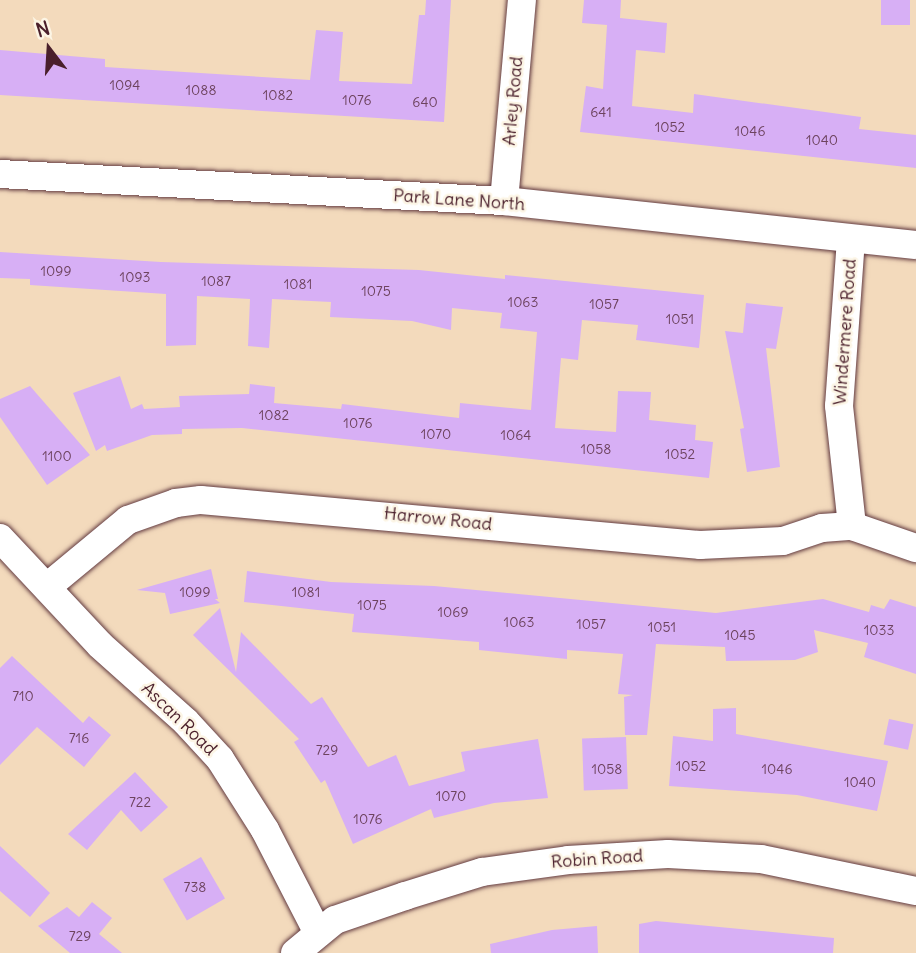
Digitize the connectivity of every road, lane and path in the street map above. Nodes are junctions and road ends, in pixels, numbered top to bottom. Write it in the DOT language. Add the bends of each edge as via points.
graph roads {
  1 [pos="522,0"];
  2 [pos="0,174"];
  3 [pos="504,201"];
  4 [pos="851,239"];
  5 [pos="916,245"];
  6 [pos="852,526"];
  7 [pos="0,538"];
  8 [pos="916,548"];
  9 [pos="47,587"];
  10 [pos="916,891"];
  11 [pos="317,931"];
  12 [pos="295,953"];
  1 -- 3 [label="street, Arley Road"];
  2 -- 3 [label="street, Park Lane North"];
  3 -- 4 [label="street, Park Lane North"];
  4 -- 5 [label="street, Park Lane North"];
  4 -- 6 [label="street, Windermere Road" via="839,406"];
  6 -- 8 [label="street"];
  6 -- 9 [label="street, Harrow Road" via="821,528 783,541 700,545 201,500 128,520"];
  7 -- 9 [label="street, Ascan Road"];
  9 -- 11 [label="street, Ascan Road" via="100,645 220,759 265,830"];
  10 -- 11 [label="street, Robin Road" via="761,859 668,854 568,860 482,872 335,920"];
  11 -- 12 [label="street, Robin Road"];
}
